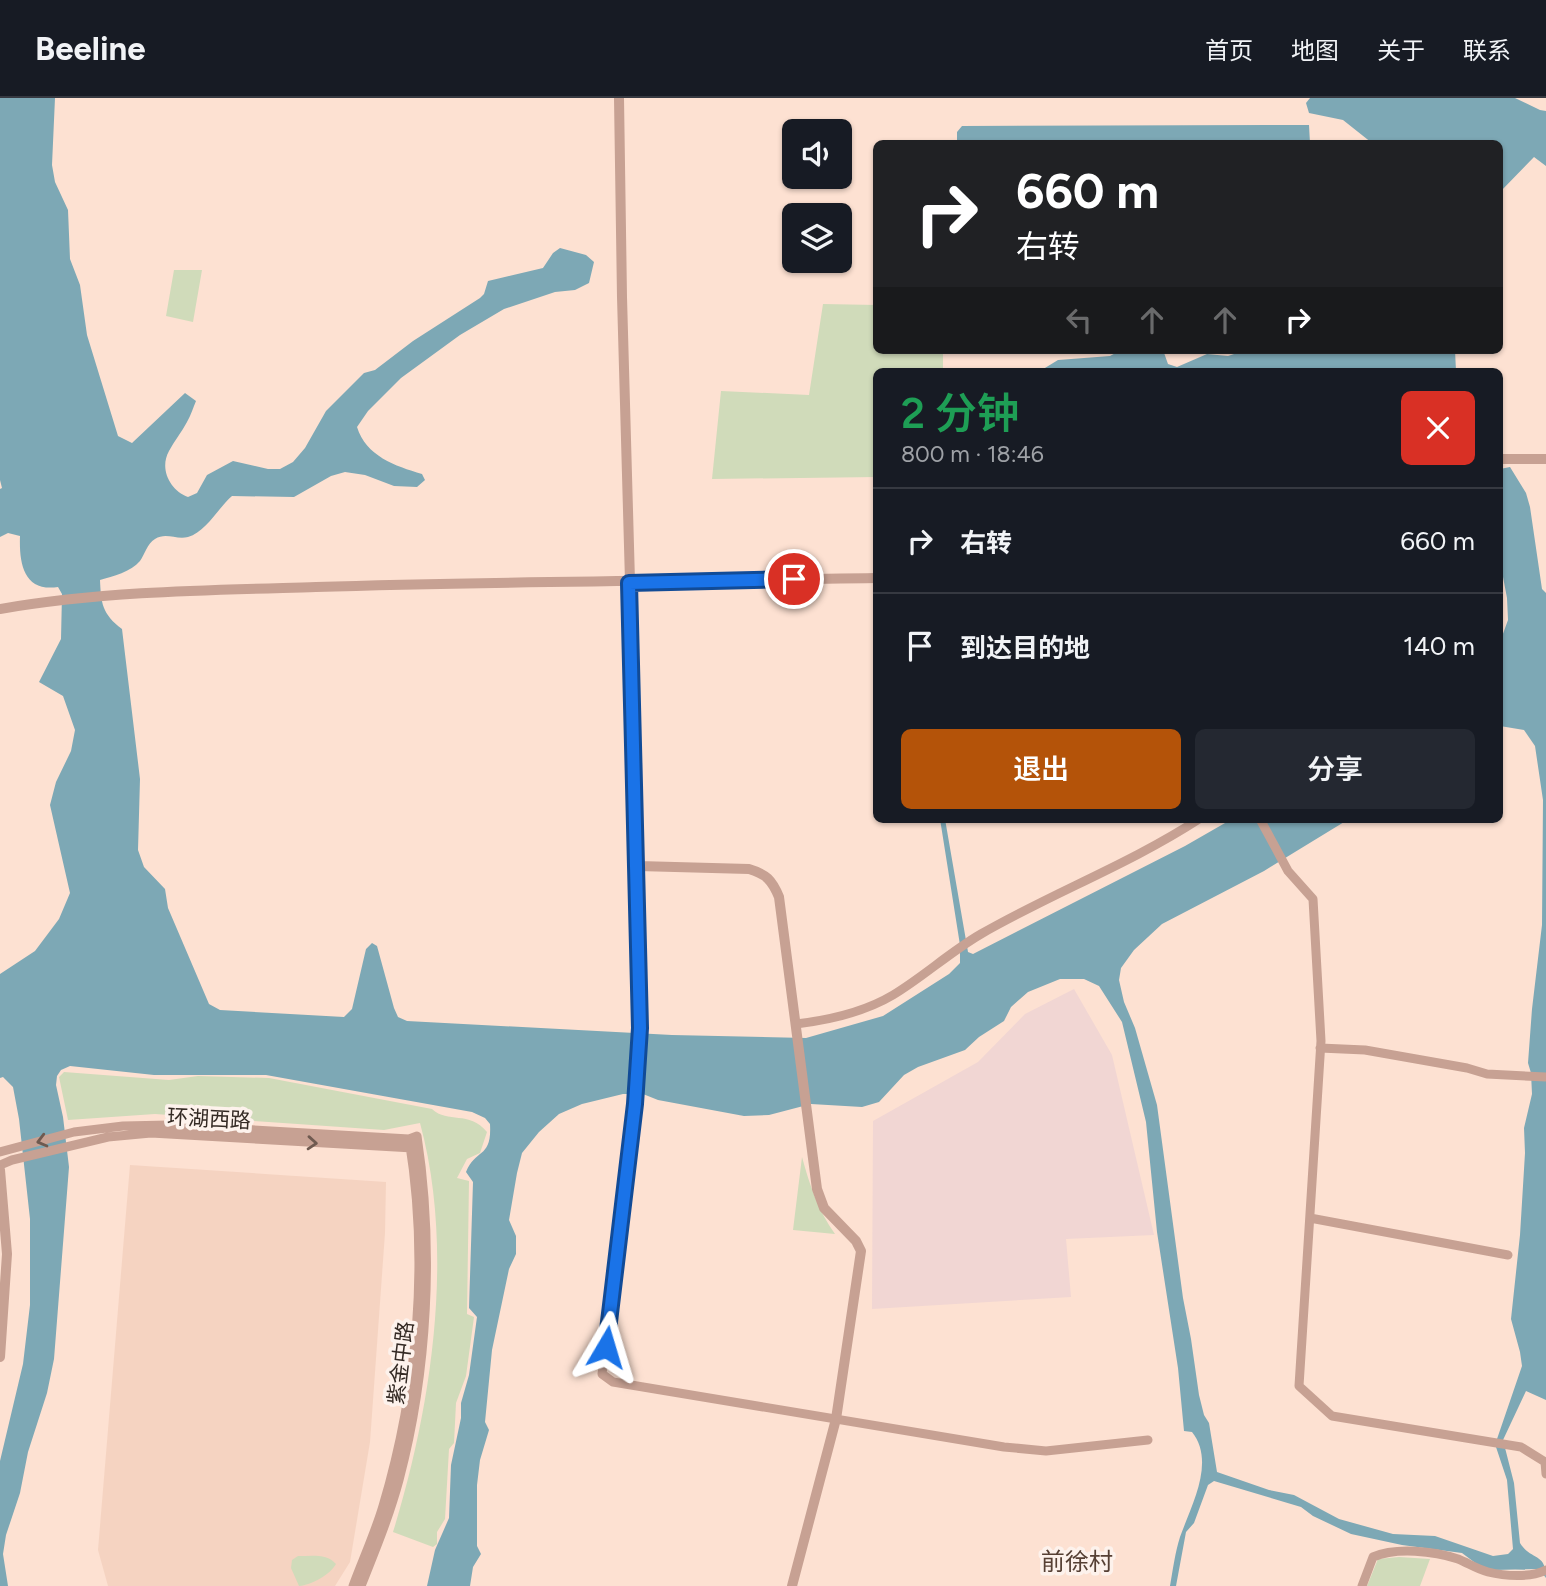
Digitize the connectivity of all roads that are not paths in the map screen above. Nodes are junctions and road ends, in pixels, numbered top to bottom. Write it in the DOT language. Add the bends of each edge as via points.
graph roads {
  1 [pos="619,98"];
  2 [pos="1503,459"];
  3 [pos="1546,459"];
  4 [pos="873,578"];
  5 [pos="629,583"];
  6 [pos="0,609"];
  7 [pos="1192,823"];
  8 [pos="1262,823"];
  9 [pos="638,866"];
  10 [pos="796,1026"];
  11 [pos="1320,1048"];
  12 [pos="1546,1077"];
  13 [pos="414,1143"];
  14 [pos="5,1151"];
  15 [pos="0,1168"];
  16 [pos="1310,1218"];
  17 [pos="1508,1255"];
  18 [pos="0,1357"];
  19 [pos="836,1419"];
  20 [pos="1147,1440"];
  21 [pos="1546,1474"];
  22 [pos="1546,1570"];
  23 [pos="353,1586"];
  24 [pos="361,1586"];
  25 [pos="792,1586"];
  26 [pos="1362,1586"];
  1 -- 5 [label="street"];
  2 -- 3 [label="street"];
  4 -- 5 [label="street"];
  5 -- 6 [label="street" via="420,583 108,594"];
  5 -- 9 [label="street"];
  7 -- 10 [label="street" via="980,934 892,996 867,1008"];
  8 -- 11 [label="street" via="1288,871 1313,899"];
  9 -- 10 [label="street" via="749,869 773,881"];
  9 -- 19 [label="street" via="640,1028 635,1104 602,1374 613,1382"];
  10 -- 19 [label="street" via="817,1189 824,1208 861,1251"];
  11 -- 12 [label="street" via="1365,1050 1487,1074"];
  11 -- 16 [label="street"];
  13 -- 14 [label="street, 环湖西路, one-way" via="169,1125 74,1132"];
  15 -- 13 [label="street, 环湖西路, one-way" via="12,1160 108,1137 151,1133"];
  13 -- 23 [label="street, 紫金中路" via="418,1300 406,1414 382,1508"];
  13 -- 24 [label="street, 紫金中路" via="425,1198 425,1304 418,1373 399,1480"];
  15 -- 18 [label="street" via="7,1254"];
  16 -- 17 [label="street"];
  16 -- 21 [label="street" via="1299,1386 1332,1416 1521,1447 1545,1462"];
  19 -- 20 [label="street" via="1046,1451"];
  19 -- 25 [label="street"];
  22 -- 26 [label="street" via="1526,1575 1487,1572 1455,1558 1386,1552 1373,1557"];
}
